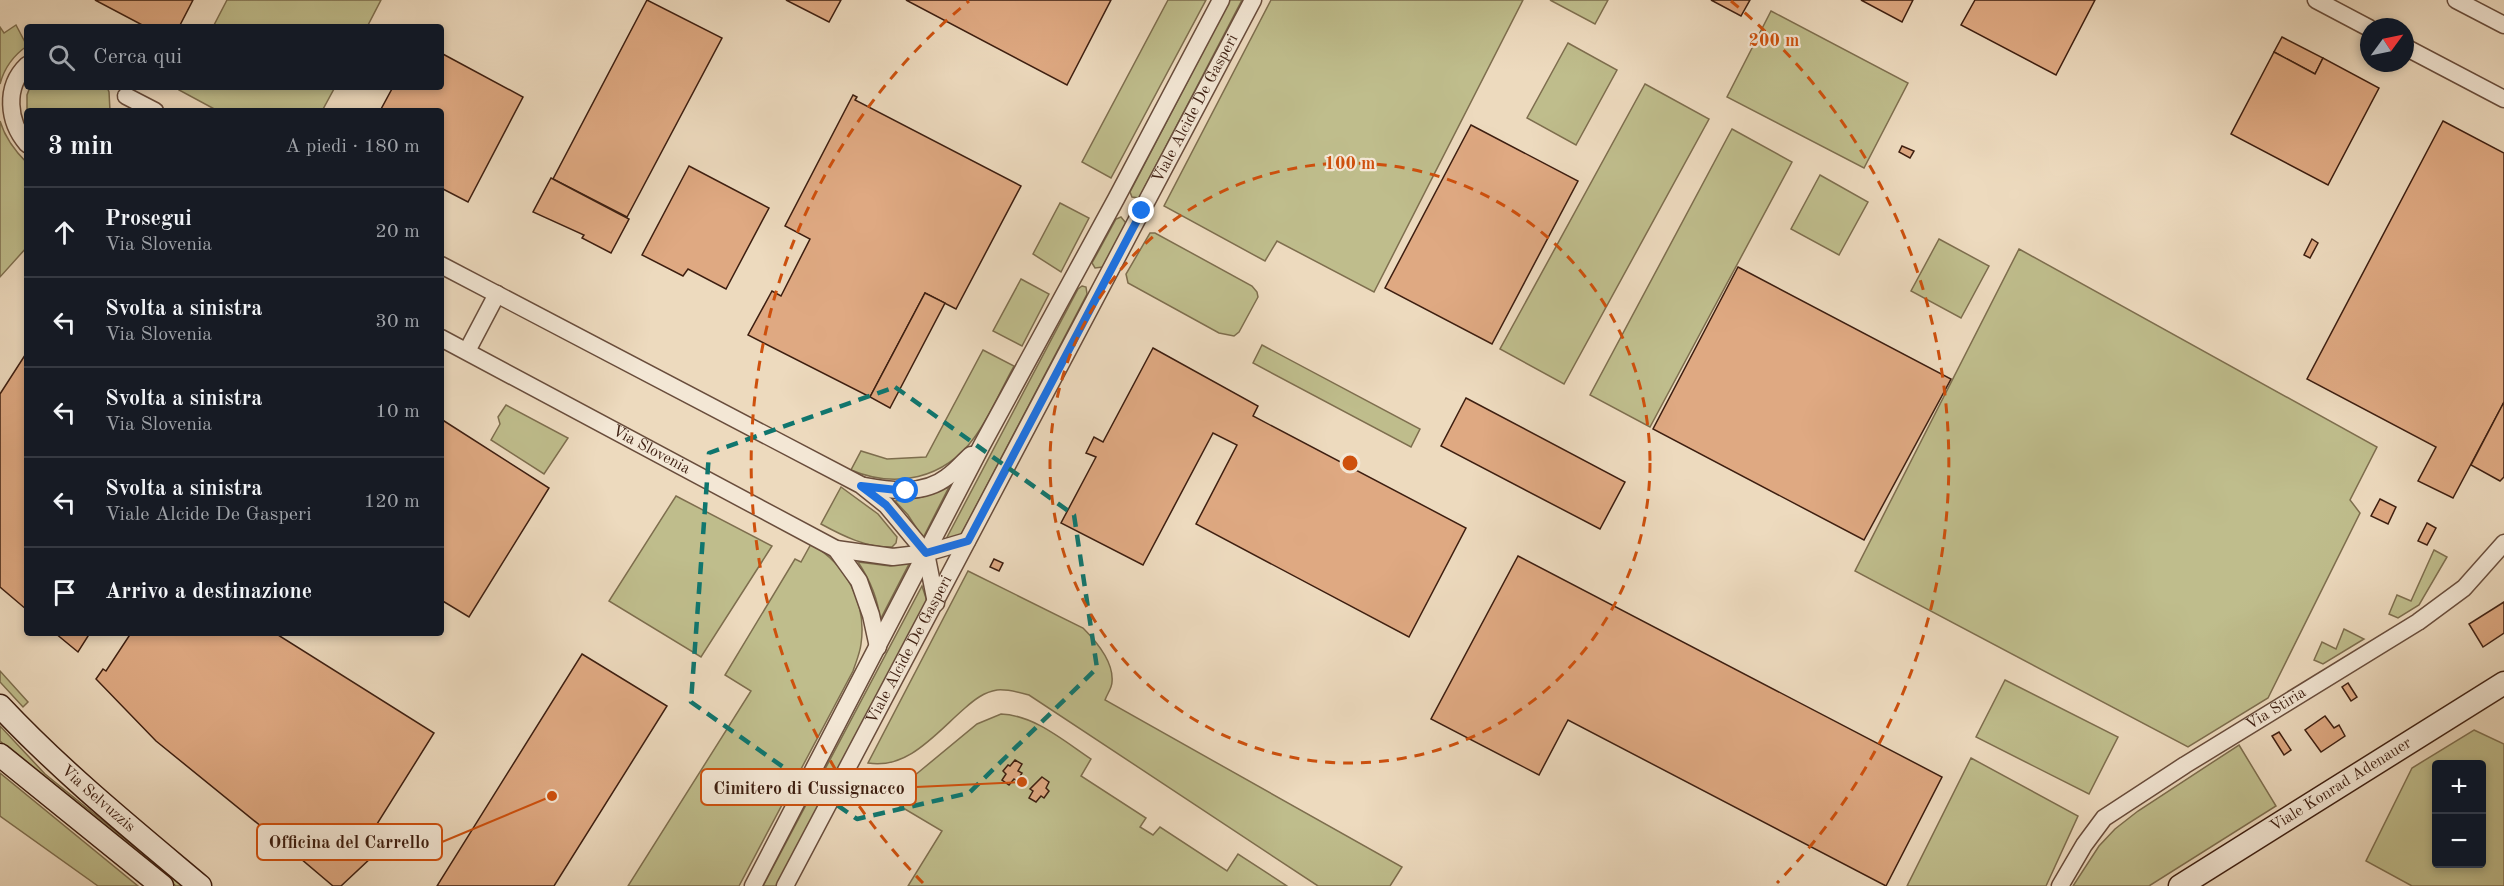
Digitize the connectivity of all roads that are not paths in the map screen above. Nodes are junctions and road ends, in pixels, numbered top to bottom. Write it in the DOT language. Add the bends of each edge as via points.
graph roads {
  1 [pos="1221,0"];
  2 [pos="1253,0"];
  3 [pos="2316,0"];
  4 [pos="2456,0"];
  5 [pos="2360,23"];
  6 [pos="2504,25"];
  7 [pos="2414,52"];
  8 [pos="24,68"];
  9 [pos="125,98"];
  10 [pos="2504,99"];
  11 [pos="148,108"];
  12 [pos="24,140"];
  13 [pos="444,267"];
  14 [pos="496,294"];
  15 [pos="444,340"];
  16 [pos="466,351"];
  17 [pos="982,445"];
  18 [pos="861,486"];
  19 [pos="968,541"];
  20 [pos="2504,543"];
  21 [pos="836,549"];
  22 [pos="926,553"];
  23 [pos="936,603"];
  24 [pos="878,647"];
  25 [pos="2504,683"];
  26 [pos="0,706"];
  27 [pos="0,755"];
  28 [pos="162,886"];
  29 [pos="200,886"];
  30 [pos="753,886"];
  31 [pos="785,886"];
  32 [pos="2060,886"];
  33 [pos="2180,886"];
  1 -- 17 [label="street, Viale Alcide De Gasperi"];
  2 -- 19 [label="street, Viale Alcide De Gasperi"];
  3 -- 5 [label="street"];
  4 -- 6 [label="street"];
  7 -- 10 [label="street"];
  8 -- 12 [label="street" via="13,88 11,107 15,126"];
  9 -- 11 [label="street"];
  13 -- 14 [label="street"];
  14 -- 16 [label="street"];
  14 -- 18 [label="street"];
  15 -- 16 [label="street, Via Slovenia"];
  16 -- 21 [label="street, Via Slovenia"];
  17 -- 18 [label="street" via="946,479 927,487 906,491"];
  17 -- 22 [label="street, Viale Alcide De Gasperi"];
  18 -- 22 [label="street" via="886,505"];
  19 -- 22 [label="street, Via Slovenia"];
  19 -- 23 [label="street, Viale Alcide De Gasperi"];
  20 -- 32 [label="street, Via Stiria" via="2464,588 2418,622 2104,818"];
  21 -- 22 [label="street, Via Slovenia" via="892,557"];
  21 -- 24 [label="street, Via Slovenia" via="859,581"];
  22 -- 23 [label="street"];
  22 -- 24 [label="street, Viale Alcide De Gasperi"];
  23 -- 31 [label="street, Viale Alcide De Gasperi"];
  24 -- 30 [label="street, Viale Alcide De Gasperi"];
  25 -- 33 [label="main road, Viale Konrad Adenauer"];
  26 -- 29 [label="main road, Via Selvuzzis" via="95,799"];
  27 -- 28 [label="main road, Via Selvuzzis"];
}
